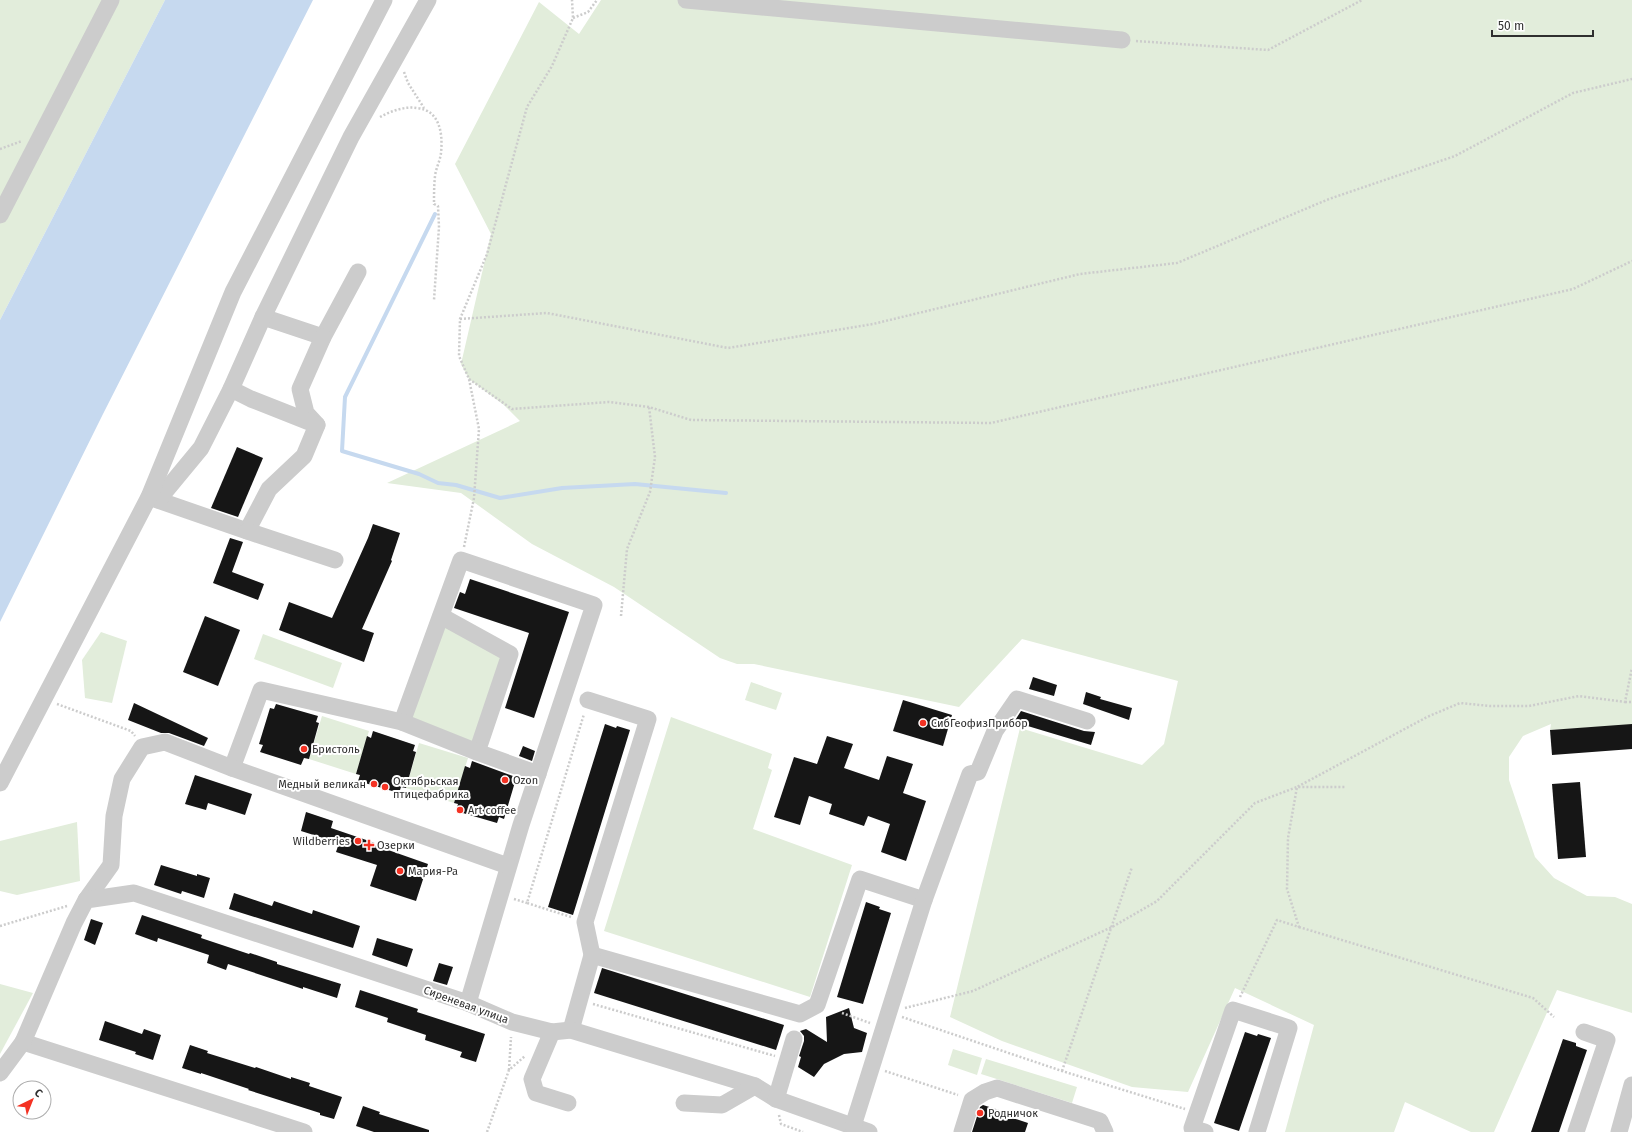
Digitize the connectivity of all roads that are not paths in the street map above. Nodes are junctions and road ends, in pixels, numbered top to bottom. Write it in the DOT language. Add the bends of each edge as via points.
graph roads {
  1 [pos="112,0"];
  2 [pos="384,0"];
  3 [pos="428,0"];
  4 [pos="686,0"];
  5 [pos="1122,40"];
  6 [pos="0,215"];
  7 [pos="358,272"];
  8 [pos="263,317"];
  9 [pos="323,337"];
  10 [pos="231,389"];
  11 [pos="317,425"];
  12 [pos="153,499"];
  13 [pos="246,531"];
  14 [pos="335,560"];
  15 [pos="441,616"];
  16 [pos="588,700"];
  17 [pos="1086,721"];
  18 [pos="402,722"];
  19 [pos="477,752"];
  20 [pos="232,768"];
  21 [pos="538,774"];
  22 [pos="0,783"];
  23 [pos="508,866"];
  24 [pos="86,900"];
  25 [pos="924,900"];
  26 [pos="592,955"];
  27 [pos="468,1003"];
  28 [pos="800,1014"];
  29 [pos="571,1030"];
  30 [pos="552,1032"];
  31 [pos="1584,1032"];
  32 [pos="23,1042"];
  33 [pos="0,1073"];
  34 [pos="1632,1085"];
  35 [pos="755,1086"];
  36 [pos="776,1099"];
  37 [pos="568,1103"];
  38 [pos="684,1104"];
  39 [pos="852,1126"];
  40 [pos="304,1132"];
  41 [pos="869,1132"];
  42 [pos="962,1132"];
  43 [pos="1105,1132"];
  44 [pos="1205,1132"];
  45 [pos="1257,1132"];
  46 [pos="1576,1132"];
  47 [pos="1619,1132"];
  1 -- 6 [label="street"];
  2 -- 12 [label="street" via="234,292"];
  3 -- 8 [label="street" via="356,129"];
  4 -- 5 [label="street"];
  7 -- 9 [label="street"];
  8 -- 9 [label="street"];
  8 -- 10 [label="street"];
  9 -- 11 [label="street" via="300,389 306,413"];
  10 -- 11 [label="street"];
  10 -- 12 [label="street" via="201,448"];
  11 -- 13 [label="street" via="304,456 269,489"];
  12 -- 13 [label="street"];
  12 -- 22 [label="street"];
  13 -- 14 [label="street"];
  15 -- 18 [label="street"];
  15 -- 19 [label="street" via="510,654"];
  15 -- 21 [label="street" via="461,560 594,605"];
  16 -- 26 [label="street" via="648,719 585,922"];
  17 -- 25 [label="street" via="1017,699 995,731 978,772 970,774"];
  18 -- 19 [label="street"];
  18 -- 20 [label="street" via="261,690"];
  19 -- 21 [label="street"];
  20 -- 23 [label="street"];
  20 -- 24 [label="street" via="165,742 142,747 122,779 114,816 110,865"];
  21 -- 23 [label="street"];
  23 -- 27 [label="street"];
  24 -- 27 [label="street, Сиреневая улица" via="134,893"];
  24 -- 32 [label="street"];
  25 -- 28 [label="street" via="860,879 817,1005"];
  25 -- 39 [label="street"];
  26 -- 28 [label="street"];
  26 -- 29 [label="street"];
  27 -- 30 [label="street, Сиреневая улица" via="512,1022"];
  28 -- 36 [label="street"];
  29 -- 30 [label="street, Сиреневая улица"];
  29 -- 35 [label="street, Сиреневая улица"];
  30 -- 37 [label="street" via="532,1079 536,1092"];
  31 -- 46 [label="street" via="1607,1040"];
  32 -- 33 [label="street"];
  32 -- 40 [label="street"];
  34 -- 47 [label="street"];
  35 -- 36 [label="street, Сиреневая улица"];
  35 -- 38 [label="street" via="722,1105"];
  36 -- 39 [label="street, Сиреневая улица"];
  39 -- 41 [label="street, Сиреневая улица"];
  42 -- 43 [label="street" via="972,1100 998,1088 1100,1121"];
  44 -- 45 [label="street" via="1192,1128 1233,1010 1289,1028"];
}
